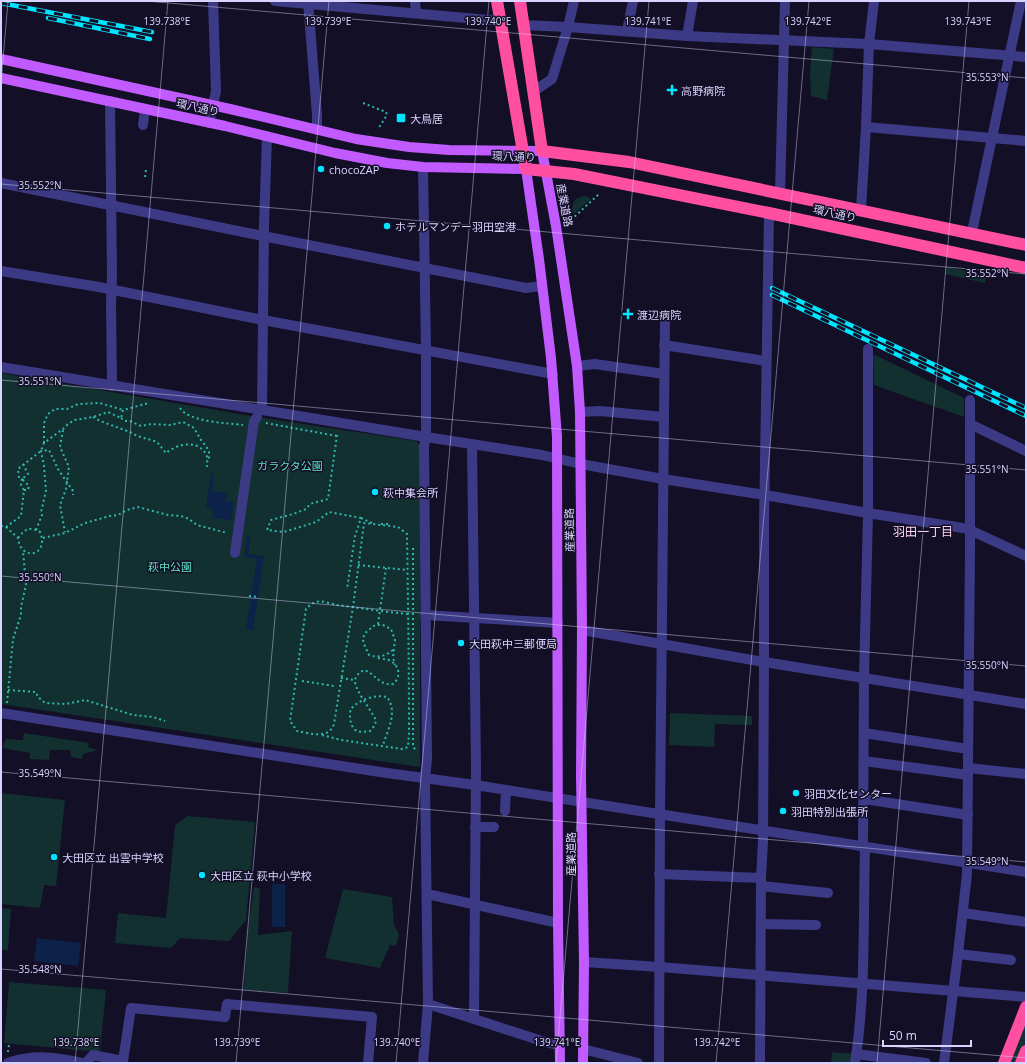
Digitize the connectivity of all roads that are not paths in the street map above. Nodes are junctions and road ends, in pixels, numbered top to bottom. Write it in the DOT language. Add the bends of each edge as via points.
graph roads {
  1 [pos="212,1"];
  2 [pos="275,1"];
  3 [pos="415,1"];
  4 [pos="497,1"];
  5 [pos="520,1"];
  6 [pos="574,1"];
  7 [pos="633,1"];
  8 [pos="693,1"];
  9 [pos="786,1"];
  10 [pos="874,1"];
  11 [pos="1021,1"];
  12 [pos="308,2"];
  13 [pos="416,13"];
  14 [pos="500,21"];
  15 [pos="523,25"];
  16 [pos="568,27"];
  17 [pos="627,31"];
  18 [pos="687,36"];
  19 [pos="784,39"];
  20 [pos="869,44"];
  21 [pos="1010,55"];
  22 [pos="1026,57"];
  23 [pos="1,59"];
  24 [pos="1,78"];
  25 [pos="534,91"];
  26 [pos="110,101"];
  27 [pos="213,105"];
  28 [pos="145,109"];
  29 [pos="209,123"];
  30 [pos="143,125"];
  31 [pos="866,127"];
  32 [pos="317,130"];
  33 [pos="267,136"];
  34 [pos="992,138"];
  35 [pos="1026,142"];
  36 [pos="522,151"];
  37 [pos="542,151"];
  38 [pos="423,167"];
  39 [pos="526,169"];
  40 [pos="546,170"];
  41 [pos="1,183"];
  42 [pos="780,192"];
  43 [pos="111,205"];
  44 [pos="861,209"];
  45 [pos="769,212"];
  46 [pos="972,232"];
  47 [pos="264,236"];
  48 [pos="1026,244"];
  49 [pos="425,268"];
  50 [pos="1026,268"];
  51 [pos="1,271"];
  52 [pos="542,286"];
  53 [pos="112,290"];
  54 [pos="665,318"];
  55 [pos="263,320"];
  56 [pos="664,345"];
  57 [pos="426,350"];
  58 [pos="868,350"];
  59 [pos="766,362"];
  60 [pos="577,366"];
  61 [pos="1,367"];
  62 [pos="553,374"];
  63 [pos="664,374"];
  64 [pos="112,386"];
  65 [pos="970,400"];
  66 [pos="580,412"];
  67 [pos="258,416"];
  68 [pos="664,417"];
  69 [pos="970,424"];
  70 [pos="426,437"];
  71 [pos="472,444"];
  72 [pos="1026,451"];
  73 [pos="556,458"];
  74 [pos="581,464"];
  75 [pos="663,479"];
  76 [pos="765,495"];
  77 [pos="868,514"];
  78 [pos="970,530"];
  79 [pos="235,553"];
  80 [pos="1026,556"];
  81 [pos="425,616"];
  82 [pos="474,618"];
  83 [pos="558,623"];
  84 [pos="582,630"];
  85 [pos="661,644"];
  86 [pos="764,662"];
  87 [pos="864,678"];
  88 [pos="969,695"];
  89 [pos="1026,704"];
  90 [pos="4,709"];
  91 [pos="864,733"];
  92 [pos="968,749"];
  93 [pos="864,761"];
  94 [pos="968,771"];
  95 [pos="1026,774"];
  96 [pos="425,779"];
  97 [pos="475,785"];
  98 [pos="506,790"];
  99 [pos="558,798"];
  100 [pos="864,799"];
  101 [pos="582,802"];
  102 [pos="505,811"];
  103 [pos="660,814"];
  104 [pos="968,815"];
  105 [pos="494,827"];
  106 [pos="475,828"];
  107 [pos="763,830"];
  108 [pos="864,847"];
  109 [pos="967,862"];
  110 [pos="1026,872"];
  111 [pos="660,874"];
  112 [pos="761,882"];
  113 [pos="828,893"];
  114 [pos="427,894"];
  115 [pos="475,904"];
  116 [pos="963,913"];
  117 [pos="1026,922"];
  118 [pos="558,923"];
  119 [pos="761,924"];
  120 [pos="816,925"];
  121 [pos="958,954"];
  122 [pos="1011,960"];
  123 [pos="584,962"];
  124 [pos="660,966"];
  125 [pos="761,976"];
  126 [pos="863,984"];
  127 [pos="954,991"];
  128 [pos="1026,997"];
  129 [pos="428,1004"];
  130 [pos="1026,1007"];
  131 [pos="474,1018"];
  132 [pos="560,1045"];
  133 [pos="583,1049"];
  134 [pos="1026,1051"];
  135 [pos="855,1058"];
  136 [pos="885,1060"];
  137 [pos="640,1062"];
  138 [pos="8,1063"];
  139 [pos="84,1063"];
  140 [pos="368,1063"];
  141 [pos="423,1063"];
  142 [pos="560,1063"];
  143 [pos="583,1063"];
  144 [pos="659,1063"];
  145 [pos="760,1063"];
  146 [pos="926,1063"];
  147 [pos="944,1063"];
  148 [pos="1003,1063"];
  149 [pos="1021,1063"];
  1 -- 27 [label="street" via="216,82"];
  2 -- 12 [label="street"];
  3 -- 13 [label="street"];
  4 -- 14 [label="highway, 産業道路"];
  5 -- 15 [label="highway, 産業道路"];
  6 -- 16 [label="street"];
  7 -- 17 [label="street"];
  8 -- 18 [label="street"];
  9 -- 19 [label="street"];
  10 -- 20 [label="street"];
  11 -- 21 [label="street"];
  12 -- 13 [label="street"];
  12 -- 32 [label="street"];
  13 -- 14 [label="street"];
  14 -- 36 [label="highway, 産業道路"];
  15 -- 16 [label="street"];
  15 -- 25 [label="highway, 産業道路"];
  16 -- 17 [label="street"];
  16 -- 25 [label="street" via="552,79"];
  17 -- 18 [label="street"];
  18 -- 19 [label="street"];
  19 -- 20 [label="street"];
  19 -- 42 [label="street"];
  20 -- 21 [label="street"];
  20 -- 31 [label="street"];
  21 -- 22 [label="street"];
  21 -- 34 [label="street"];
  23 -- 27 [label="main road, 環八通り"];
  24 -- 26 [label="main road, 環八通り"];
  25 -- 37 [label="highway, 産業道路"];
  26 -- 28 [label="main road, 環八通り"];
  26 -- 43 [label="street" via="107,133"];
  27 -- 29 [label="street"];
  27 -- 32 [label="main road, 環八通り"];
  28 -- 29 [label="main road, 環八通り"];
  28 -- 30 [label="street"];
  29 -- 33 [label="main road, 環八通り"];
  31 -- 34 [label="street"];
  31 -- 44 [label="street"];
  32 -- 36 [label="main road, 環八通り" via="409,147"];
  33 -- 38 [label="main road, 環八通り" via="335,153"];
  33 -- 47 [label="street"];
  34 -- 35 [label="street"];
  34 -- 46 [label="street"];
  36 -- 37 [label="main road, 環八通り"];
  36 -- 39 [label="highway, 産業道路"];
  37 -- 40 [label="main road, 産業道路"];
  37 -- 42 [label="highway, 環八通り" via="629,162"];
  38 -- 39 [label="main road, 環八通り"];
  38 -- 49 [label="street"];
  39 -- 40 [label="highway, 環八通り"];
  39 -- 52 [label="main road, 産業道路"];
  40 -- 45 [label="highway, 環八通り"];
  40 -- 60 [label="main road, 産業道路"];
  41 -- 43 [label="street"];
  42 -- 44 [label="highway, 環八通り"];
  43 -- 47 [label="street"];
  43 -- 53 [label="street"];
  44 -- 46 [label="highway, 環八通り"];
  45 -- 50 [label="highway, 環八通り"];
  45 -- 59 [label="street"];
  46 -- 48 [label="highway, 環八通り"];
  47 -- 49 [label="street"];
  47 -- 55 [label="street"];
  49 -- 52 [label="street" via="526,288"];
  49 -- 57 [label="street"];
  51 -- 53 [label="street"];
  52 -- 62 [label="main road, 産業道路"];
  53 -- 55 [label="street"];
  53 -- 64 [label="street"];
  54 -- 56 [label="street"];
  55 -- 57 [label="street"];
  55 -- 67 [label="street"];
  56 -- 59 [label="street"];
  56 -- 63 [label="street"];
  57 -- 62 [label="street"];
  57 -- 70 [label="street"];
  58 -- 77 [label="street"];
  59 -- 76 [label="street"];
  60 -- 63 [label="street" via="595,364"];
  60 -- 66 [label="main road, 産業道路"];
  61 -- 64 [label="street"];
  62 -- 73 [label="main road, 産業道路"];
  63 -- 68 [label="street"];
  64 -- 67 [label="street"];
  65 -- 69 [label="street"];
  66 -- 68 [label="street" via="600,411"];
  66 -- 74 [label="main road, 産業道路"];
  67 -- 70 [label="street"];
  67 -- 79 [label="street"];
  68 -- 75 [label="street"];
  69 -- 72 [label="street"];
  69 -- 78 [label="street"];
  70 -- 71 [label="street"];
  70 -- 81 [label="street"];
  71 -- 73 [label="street"];
  71 -- 82 [label="street"];
  73 -- 74 [label="street"];
  73 -- 83 [label="main road, 産業道路"];
  74 -- 75 [label="street"];
  74 -- 84 [label="main road, 産業道路"];
  75 -- 76 [label="street" via="684,486"];
  75 -- 85 [label="street"];
  76 -- 77 [label="street"];
  76 -- 86 [label="street"];
  77 -- 78 [label="street"];
  77 -- 87 [label="street"];
  78 -- 80 [label="street"];
  78 -- 88 [label="street"];
  81 -- 82 [label="street"];
  81 -- 96 [label="street"];
  82 -- 83 [label="street"];
  82 -- 97 [label="street"];
  83 -- 99 [label="main road, 産業道路"];
  84 -- 85 [label="street"];
  84 -- 101 [label="main road, 産業道路"];
  85 -- 86 [label="street"];
  85 -- 103 [label="street"];
  86 -- 87 [label="street"];
  86 -- 107 [label="street"];
  87 -- 88 [label="street"];
  87 -- 91 [label="street"];
  88 -- 89 [label="street"];
  88 -- 92 [label="street"];
  90 -- 96 [label="street"];
  91 -- 92 [label="street"];
  91 -- 93 [label="street"];
  92 -- 94 [label="street"];
  93 -- 94 [label="street"];
  93 -- 100 [label="street"];
  94 -- 95 [label="street"];
  94 -- 104 [label="street"];
  96 -- 97 [label="street"];
  96 -- 114 [label="street"];
  97 -- 98 [label="street"];
  97 -- 106 [label="street"];
  98 -- 99 [label="street"];
  98 -- 102 [label="street"];
  99 -- 101 [label="street"];
  99 -- 118 [label="main road, 産業道路"];
  100 -- 104 [label="street"];
  100 -- 108 [label="street"];
  101 -- 103 [label="street"];
  101 -- 123 [label="main road, 産業道路"];
  103 -- 107 [label="street"];
  103 -- 111 [label="street"];
  104 -- 109 [label="street"];
  105 -- 106 [label="street"];
  106 -- 115 [label="street"];
  107 -- 108 [label="street"];
  107 -- 112 [label="street"];
  108 -- 109 [label="street"];
  108 -- 126 [label="street"];
  109 -- 110 [label="street"];
  109 -- 116 [label="street"];
  111 -- 112 [label="street"];
  111 -- 124 [label="street"];
  112 -- 113 [label="street"];
  112 -- 119 [label="street"];
  114 -- 115 [label="street"];
  114 -- 129 [label="street"];
  115 -- 118 [label="street"];
  115 -- 131 [label="street"];
  116 -- 117 [label="street"];
  116 -- 121 [label="street"];
  118 -- 132 [label="main road, 産業道路"];
  119 -- 120 [label="street"];
  119 -- 125 [label="street"];
  121 -- 122 [label="street"];
  121 -- 127 [label="street"];
  123 -- 124 [label="street"];
  123 -- 133 [label="main road, 産業道路"];
  124 -- 125 [label="street"];
  124 -- 144 [label="street"];
  125 -- 126 [label="street"];
  125 -- 145 [label="street"];
  126 -- 127 [label="street"];
  126 -- 135 [label="street"];
  127 -- 128 [label="street"];
  127 -- 147 [label="street"];
  128 -- 148 [label="street"];
  129 -- 131 [label="street"];
  129 -- 141 [label="street"];
  130 -- 148 [label="highway"];
  131 -- 132 [label="street"];
  132 -- 142 [label="main road, 産業道路"];
  133 -- 137 [label="street"];
  133 -- 143 [label="main road, 産業道路"];
  134 -- 149 [label="highway"];
  135 -- 136 [label="street"];
  136 -- 146 [label="street"];
  138 -- 139 [label="street" via="35,1057 60,1058"];
  139 -- 140 [label="street" via="92,1055 123,1061 131,1008 225,1017 227,1004 372,1018"];
}
